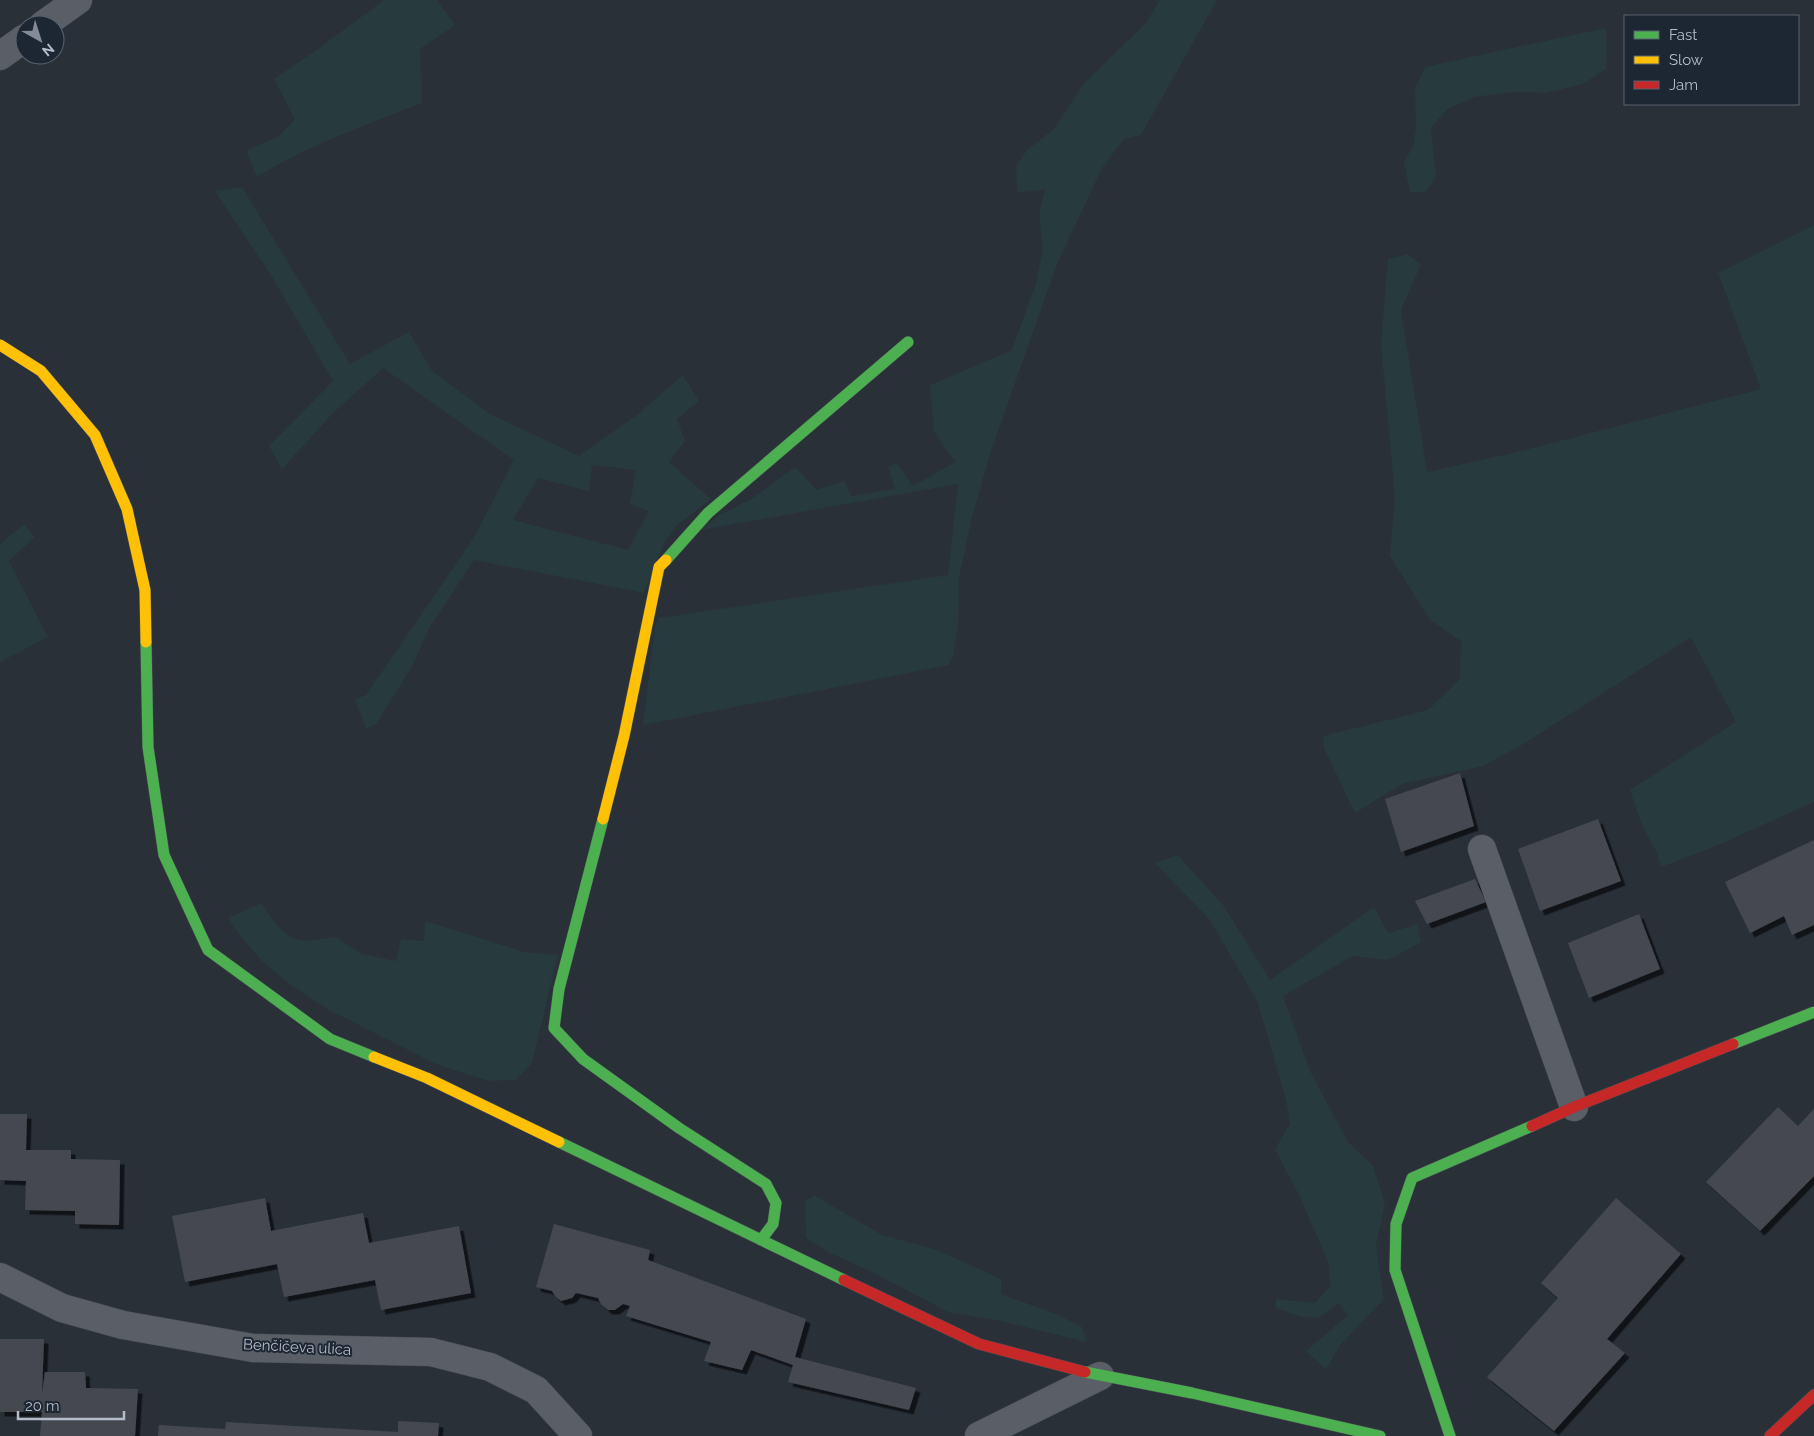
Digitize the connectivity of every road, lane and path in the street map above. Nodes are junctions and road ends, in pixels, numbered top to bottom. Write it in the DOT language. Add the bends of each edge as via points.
graph roads {
  1 [pos="78,0"];
  2 [pos="57,15"];
  3 [pos="15,45"];
  4 [pos="0,56"];
  5 [pos="908,342"];
  6 [pos="0,345"];
  7 [pos="1482,849"];
  8 [pos="1814,1012"];
  9 [pos="1574,1107"];
  10 [pos="761,1240"];
  11 [pos="0,1277"];
  12 [pos="1100,1376"];
  13 [pos="1814,1395"];
  14 [pos="578,1436"];
  15 [pos="979,1436"];
  16 [pos="1380,1436"];
  17 [pos="1450,1436"];
  18 [pos="1770,1436"];
  1 -- 2 [label="street"];
  3 -- 4 [label="street"];
  5 -- 10 [label="street" via="708,513 659,568 624,736 559,989 554,1028 583,1059 679,1128 766,1184 776,1203 774,1224"];
  6 -- 10 [label="street" via="41,371 95,435 127,509 145,590 148,747 164,855 208,950 330,1039 427,1078"];
  7 -- 9 [label="street"];
  8 -- 9 [label="street"];
  9 -- 17 [label="street" via="1412,1178 1396,1224 1395,1270"];
  10 -- 12 [label="street" via="979,1344"];
  11 -- 14 [label="street, Benčičeva ulica" via="62,1308 123,1325 253,1348 431,1352 490,1367 536,1390"];
  12 -- 15 [label="street"];
  12 -- 16 [label="street"];
  13 -- 18 [label="street"];
}
